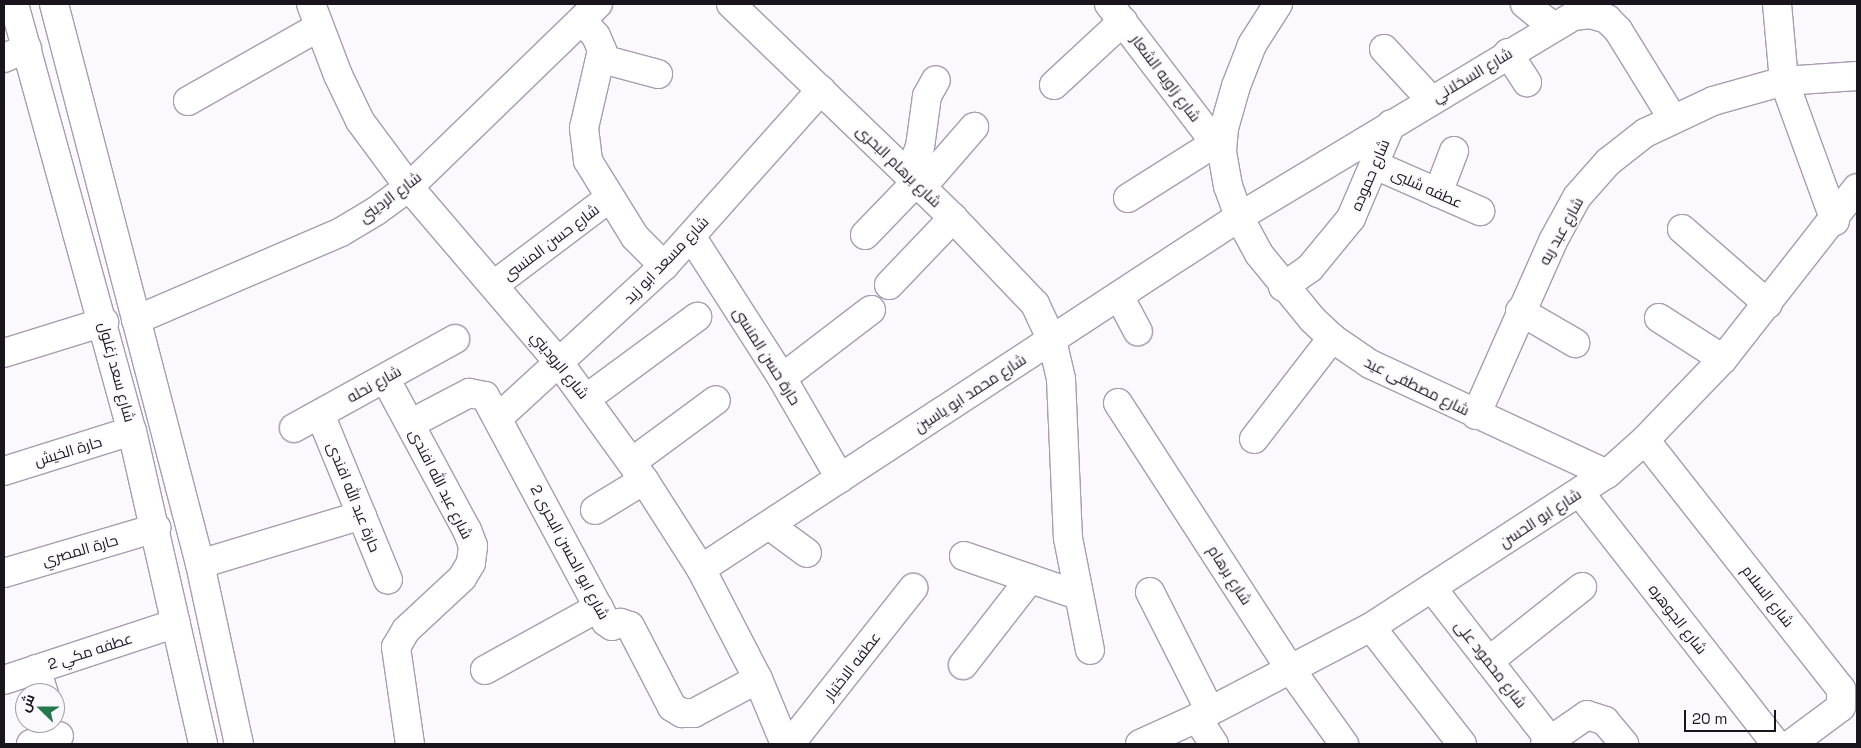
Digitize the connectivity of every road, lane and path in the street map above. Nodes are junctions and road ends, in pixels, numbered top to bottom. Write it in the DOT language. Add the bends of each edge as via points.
graph roads {
  1 [pos="14,4"];
  2 [pos="54,4"];
  3 [pos="730,4"];
  4 [pos="1278,4"];
  5 [pos="1525,4"];
  6 [pos="1777,4"];
  7 [pos="1594,9"];
  8 [pos="590,12"];
  9 [pos="1116,13"];
  10 [pos="315,15"];
  11 [pos="1552,26"];
  12 [pos="1384,49"];
  13 [pos="15,53"];
  14 [pos="1508,54"];
  15 [pos="602,59"];
  16 [pos="658,74"];
  17 [pos="1857,76"];
  18 [pos="936,80"];
  19 [pos="1784,81"];
  20 [pos="1527,82"];
  21 [pos="1054,85"];
  22 [pos="821,90"];
  23 [pos="1431,100"];
  24 [pos="188,101"];
  25 [pos="1673,119"];
  26 [pos="1392,124"];
  27 [pos="974,127"];
  28 [pos="1219,148"];
  29 [pos="1454,151"];
  30 [pos="1374,165"];
  31 [pos="916,182"];
  32 [pos="409,187"];
  33 [pos="1857,188"];
  34 [pos="1438,193"];
  35 [pos="608,198"];
  36 [pos="1128,198"];
  37 [pos="1480,212"];
  38 [pos="1239,217"];
  39 [pos="953,218"];
  40 [pos="1835,220"];
  41 [pos="1682,229"];
  42 [pos="865,235"];
  43 [pos="691,236"];
  44 [pos="664,266"];
  45 [pos="494,285"];
  46 [pos="890,285"];
  47 [pos="1283,287"];
  48 [pos="1119,296"];
  49 [pos="1768,304"];
  50 [pos="871,310"];
  51 [pos="1520,311"];
  52 [pos="697,317"];
  53 [pos="1659,318"];
  54 [pos="136,320"];
  55 [pos="104,322"];
  56 [pos="1138,331"];
  57 [pos="1332,338"];
  58 [pos="455,339"];
  59 [pos="1052,340"];
  60 [pos="1574,343"];
  61 [pos="4,354"];
  62 [pos="1723,359"];
  63 [pos="560,364"];
  64 [pos="385,378"];
  65 [pos="782,378"];
  66 [pos="587,398"];
  67 [pos="716,400"];
  68 [pos="1118,403"];
  69 [pos="320,414"];
  70 [pos="1476,415"];
  71 [pos="498,417"];
  72 [pos="410,424"];
  73 [pos="294,428"];
  74 [pos="132,431"];
  75 [pos="1254,439"];
  76 [pos="1645,440"];
  77 [pos="4,471"];
  78 [pos="638,471"];
  79 [pos="1607,474"];
  80 [pos="840,478"];
  81 [pos="1580,493"];
  82 [pos="595,510"];
  83 [pos="362,515"];
  84 [pos="769,524"];
  85 [pos="156,528"];
  86 [pos="807,553"];
  87 [pos="964,556"];
  88 [pos="200,564"];
  89 [pos="701,568"];
  90 [pos="4,572"];
  91 [pos="1030,579"];
  92 [pos="388,580"];
  93 [pos="1582,586"];
  94 [pos="913,588"];
  95 [pos="1432,588"];
  96 [pos="1150,592"];
  97 [pos="1077,595"];
  98 [pos="599,607"];
  99 [pos="176,622"];
  100 [pos="1371,627"];
  101 [pos="1090,650"];
  102 [pos="1488,660"];
  103 [pos="963,665"];
  104 [pos="1289,667"];
  105 [pos="485,670"];
  106 [pos="758,679"];
  107 [pos="4,680"];
  108 [pos="40,681"];
  109 [pos="1204,715"];
  110 [pos="58,734"];
  111 [pos="1548,742"];
  112 [pos="31,744"];
  113 [pos="204,744"];
  114 [pos="239,744"];
  115 [pos="410,744"];
  116 [pos="785,744"];
  117 [pos="790,744"];
  118 [pos="1140,744"];
  119 [pos="1214,744"];
  120 [pos="1344,744"];
  121 [pos="1462,744"];
  122 [pos="1624,744"];
  123 [pos="1776,744"];
  124 [pos="1791,744"];
  1 -- 13 [label="street, شارع سعد زغلول"];
  2 -- 54 [label="street, شارع سعد زغلول"];
  3 -- 22 [label="street, شارع برهام البحرى"];
  4 -- 28 [label="street, شارع مصطفى عيد" via="1252,45 1236,86"];
  5 -- 11 [label="street"];
  6 -- 19 [label="street"];
  7 -- 11 [label="street, شارع السخلاني"];
  7 -- 25 [label="street, شارع السخلاني" via="1618,30"];
  8 -- 15 [label="street"];
  8 -- 32 [label="street, شارع الردينى"];
  9 -- 21 [label="street"];
  9 -- 28 [label="street, شارع زاويه الشعار"];
  10 -- 24 [label="street"];
  10 -- 32 [label="street, شارع الروديني" via="360,120"];
  11 -- 14 [label="street, شارع السخلاني"];
  12 -- 23 [label="street"];
  13 -- 55 [label="street, شارع سعد زغلول"];
  14 -- 20 [label="street"];
  14 -- 23 [label="street, شارع السخلاني"];
  15 -- 16 [label="street"];
  15 -- 35 [label="street" via="584,128 588,161"];
  17 -- 19 [label="street, شارع عبد ربه"];
  18 -- 31 [label="street" via="927,96"];
  19 -- 25 [label="street, شارع عبد ربه" via="1713,101"];
  19 -- 40 [label="street"];
  22 -- 31 [label="street, شارع برهام البحرى"];
  22 -- 43 [label="street, شارع مسعد ابو زيد"];
  23 -- 26 [label="street, شارع السخلاني"];
  25 -- 51 [label="street, شارع عبد ربه" via="1646,133 1608,162 1577,197"];
  26 -- 30 [label="street, شارع حموده"];
  26 -- 38 [label="street, شارع السخلاني"];
  27 -- 31 [label="street"];
  28 -- 36 [label="street"];
  28 -- 38 [label="street, شارع مصطفى عيد"];
  29 -- 34 [label="street"];
  30 -- 34 [label="street, عطفه شلبى"];
  30 -- 47 [label="street, شارع حموده" via="1351,218 1332,245 1310,268"];
  31 -- 39 [label="street, شارع برهام البحرى"];
  31 -- 42 [label="street"];
  32 -- 45 [label="street, شارع الروديني"];
  32 -- 54 [label="street, شارع الردينى" via="342,232"];
  33 -- 40 [label="street, شارع ابو الحسن"];
  34 -- 37 [label="street, عطفه شلبى"];
  35 -- 44 [label="street" via="635,237"];
  35 -- 45 [label="street, شارع حسن المنسى"];
  38 -- 47 [label="street, شارع مصطفى عيد" via="1259,254"];
  38 -- 48 [label="street, شارع محمد ابو ياسين"];
  39 -- 46 [label="street"];
  39 -- 59 [label="street, شارع برهام البحرى" via="1035,304"];
  40 -- 49 [label="street, شارع ابو الحسن"];
  41 -- 49 [label="street"];
  43 -- 44 [label="street, شارع مسعد ابو زيد"];
  43 -- 65 [label="street, حارة حسن المنسى"];
  44 -- 63 [label="street, شارع مسعد ابو زيد"];
  45 -- 63 [label="street, شارع الروديني"];
  47 -- 57 [label="street, شارع مصطفى عيد"];
  48 -- 56 [label="street"];
  48 -- 59 [label="street, شارع محمد ابو ياسين"];
  49 -- 62 [label="street, شارع ابو الحسن"];
  50 -- 65 [label="street"];
  51 -- 60 [label="street"];
  51 -- 70 [label="street, شارع عبد ربه"];
  52 -- 66 [label="street"];
  53 -- 62 [label="street"];
  54 -- 88 [label="street, شارع سعد زغلول"];
  55 -- 61 [label="street"];
  55 -- 74 [label="street, شارع سعد زغلول"];
  57 -- 70 [label="street, شارع مصطفى عيد" via="1370,364"];
  57 -- 75 [label="street"];
  58 -- 64 [label="street, شارع نحله"];
  59 -- 80 [label="street, شارع محمد ابو ياسين"];
  59 -- 97 [label="street" via="1061,380 1068,538"];
  62 -- 76 [label="street, شارع ابو الحسن"];
  63 -- 66 [label="street, شارع الروديني"];
  63 -- 71 [label="street, شارع مسعد ابو زيد"];
  64 -- 69 [label="street, شارع نحله"];
  64 -- 72 [label="street, شارع عبد الله افندى"];
  65 -- 80 [label="street, حارة حسن المنسى"];
  66 -- 78 [label="street, شارع الروديني"];
  67 -- 78 [label="street"];
  68 -- 104 [label="street, شارع برهام"];
  69 -- 73 [label="street, شارع نحله"];
  69 -- 83 [label="street, حارة عبد الله افندى"];
  70 -- 79 [label="street, شارع مصطفى عيد"];
  71 -- 72 [label="street, شارع ابو الحسن البحرى 2" via="485,396 469,393"];
  71 -- 98 [label="street, شارع ابو الحسن البحرى 2"];
  72 -- 115 [label="street, شارع عبد الله افندى" via="473,546 471,563 462,578 406,630 396,647"];
  74 -- 77 [label="street, حارة الخيش"];
  74 -- 85 [label="street, شارع سعد زغلول"];
  76 -- 79 [label="street, شارع ابو الحسن"];
  76 -- 124 [label="street, شارع السلام" via="1841,689 1840,707"];
  78 -- 82 [label="street"];
  78 -- 89 [label="street, شارع الروديني"];
  79 -- 81 [label="street, شارع ابو الحسن"];
  80 -- 84 [label="street, شارع محمد ابو ياسين"];
  81 -- 95 [label="street, شارع ابو الحسن"];
  81 -- 123 [label="street, شارع الجوهره"];
  83 -- 88 [label="street"];
  83 -- 92 [label="street, حارة عبد الله افندى"];
  84 -- 86 [label="street"];
  84 -- 89 [label="street, شارع محمد ابو ياسين"];
  85 -- 90 [label="street, حارة المصري"];
  85 -- 99 [label="street, شارع سعد زغلول"];
  87 -- 91 [label="street"];
  88 -- 114 [label="street, شارع سعد زغلول"];
  89 -- 106 [label="street, شارع الروديني"];
  91 -- 97 [label="street"];
  91 -- 103 [label="street"];
  93 -- 102 [label="street"];
  94 -- 117 [label="street, عطفه الاختيار"];
  95 -- 100 [label="street, شارع ابو الحسن"];
  95 -- 102 [label="street, شارع محمود على"];
  96 -- 109 [label="street"];
  97 -- 101 [label="street"];
  98 -- 105 [label="street"];
  98 -- 106 [label="street, شارع ابو الحسن البحرى 2" via="608,624 630,626 672,707 682,713 694,713"];
  99 -- 108 [label="street, عطفه مكي 2"];
  99 -- 113 [label="street, شارع سعد زغلول"];
  100 -- 104 [label="street, شارع ابو الحسن"];
  100 -- 121 [label="street"];
  102 -- 111 [label="street, شارع محمود على"];
  104 -- 109 [label="street, شارع ابو الحسن"];
  104 -- 120 [label="street, شارع برهام"];
  106 -- 116 [label="street, شارع الروديني"];
  107 -- 108 [label="street, عطفه مكي 2"];
  109 -- 118 [label="street, شارع ابو الحسن"];
  109 -- 119 [label="street"];
  110 -- 112 [label="street"];
  111 -- 122 [label="street" via="1578,719 1596,715"];
}
